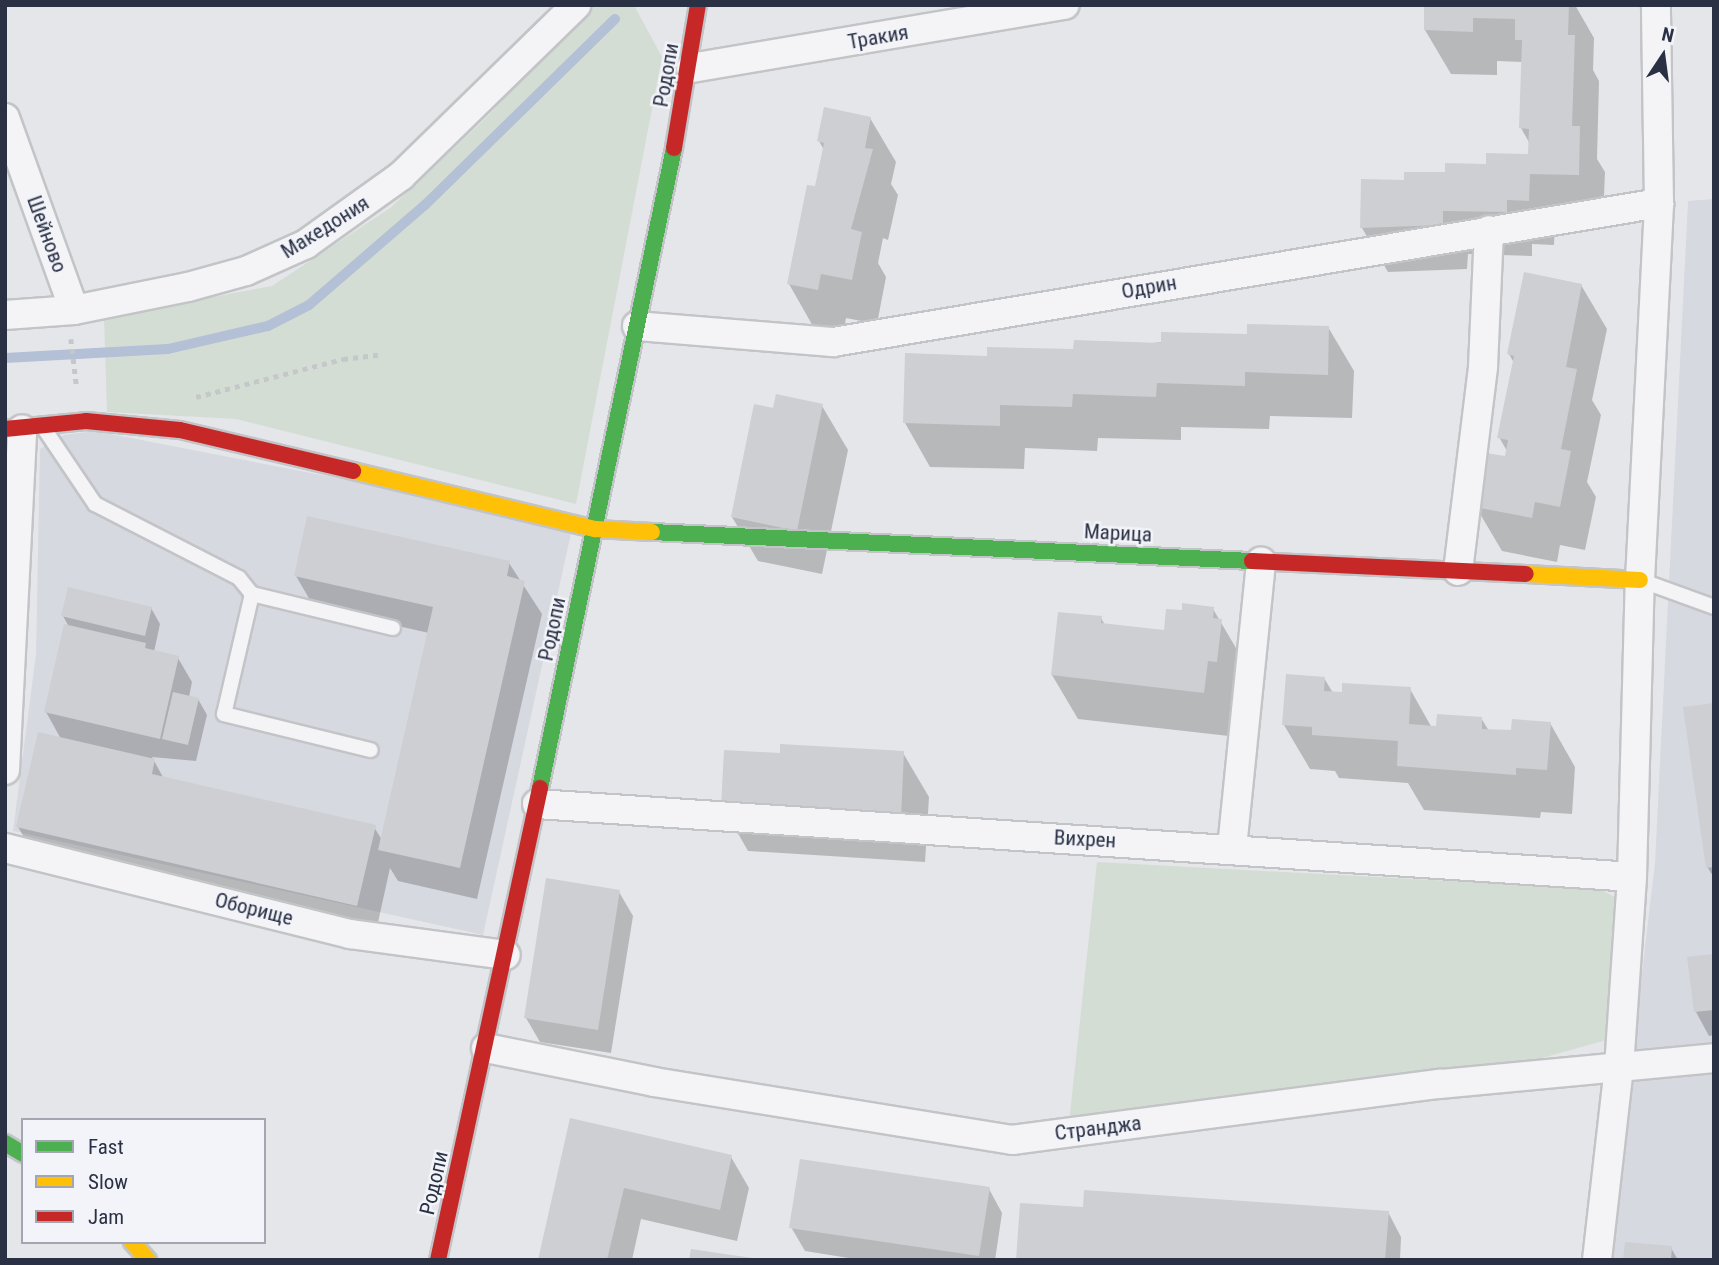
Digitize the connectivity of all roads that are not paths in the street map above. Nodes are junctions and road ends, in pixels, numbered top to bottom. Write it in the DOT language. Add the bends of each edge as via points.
graph roads {
  1 [pos="576,5"];
  2 [pos="698,5"];
  3 [pos="1065,5"];
  4 [pos="1656,5"];
  5 [pos="691,68"];
  6 [pos="5,118"];
  7 [pos="1659,203"];
  8 [pos="1489,230"];
  9 [pos="5,316"];
  10 [pos="72,322"];
  11 [pos="637,326"];
  12 [pos="24,428"];
  13 [pos="594,528"];
  14 [pos="1261,561"];
  15 [pos="1458,571"];
  16 [pos="1640,580"];
  17 [pos="252,594"];
  18 [pos="1714,607"];
  19 [pos="393,628"];
  20 [pos="371,750"];
  21 [pos="5,770"];
  22 [pos="537,804"];
  23 [pos="5,848"];
  24 [pos="1232,848"];
  25 [pos="1632,877"];
  26 [pos="506,955"];
  27 [pos="486,1048"];
  28 [pos="1714,1058"];
  29 [pos="1619,1068"];
  30 [pos="5,1143"];
  31 [pos="21,1153"];
  32 [pos="134,1244"];
  33 [pos="148,1260"];
  34 [pos="438,1260"];
  35 [pos="1597,1260"];
  1 -- 10 [label="street, Македония" via="401,176 306,244 246,271"];
  2 -- 5 [label="street, Родопи"];
  3 -- 5 [label="street, Тракия"];
  4 -- 7 [label="street"];
  5 -- 11 [label="street, Родопи"];
  6 -- 10 [label="street, Шейново"];
  7 -- 8 [label="street, Одрин"];
  7 -- 16 [label="street"];
  8 -- 11 [label="street, Одрин" via="833,342"];
  8 -- 15 [label="street" via="1483,367"];
  9 -- 10 [label="street, Македония"];
  11 -- 13 [label="street, Родопи"];
  12 -- 13 [label="street, Марица" via="86,421 157,428"];
  12 -- 17 [label="lane" via="95,504 239,578"];
  12 -- 21 [label="street"];
  13 -- 14 [label="street, Марица"];
  13 -- 22 [label="street, Родопи"];
  14 -- 15 [label="street, Марица"];
  14 -- 24 [label="street"];
  15 -- 16 [label="street, Марица"];
  16 -- 18 [label="lane"];
  16 -- 25 [label="street"];
  17 -- 19 [label="lane"];
  17 -- 20 [label="lane" via="224,714"];
  22 -- 24 [label="street, Вихрен"];
  22 -- 26 [label="street, Родопи"];
  23 -- 26 [label="street, Оборище" via="351,934"];
  24 -- 25 [label="street, Вихрен"];
  25 -- 29 [label="street"];
  26 -- 27 [label="street, Родопи"];
  27 -- 29 [label="street, Странджа" via="654,1082 1012,1139 1440,1084"];
  27 -- 34 [label="street, Родопи"];
  28 -- 29 [label="street, Странджа"];
  29 -- 35 [label="street"];
  30 -- 31 [label="street"];
  32 -- 33 [label="street"];
}
